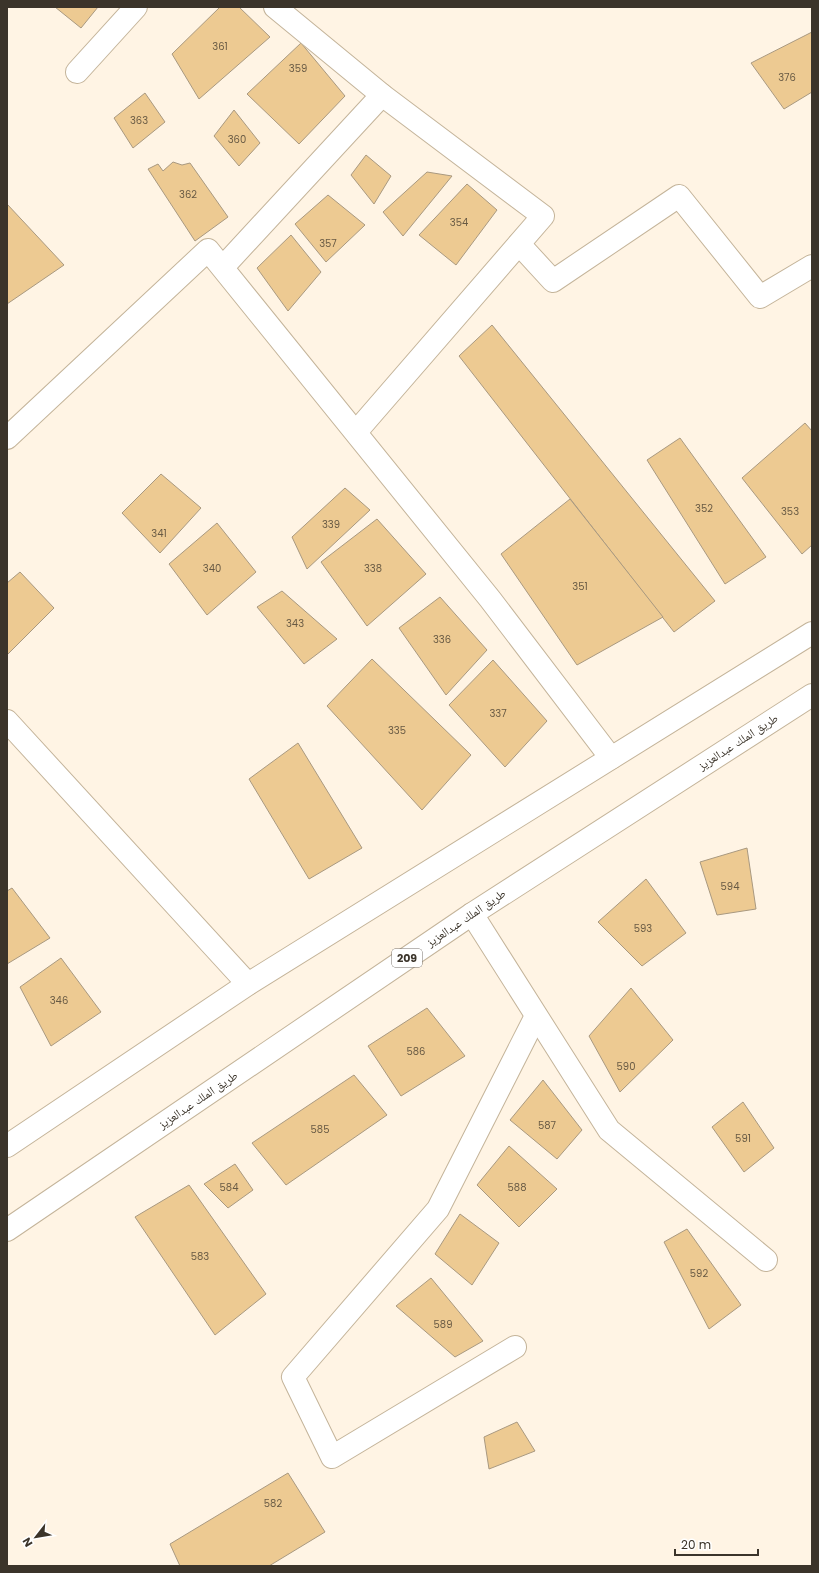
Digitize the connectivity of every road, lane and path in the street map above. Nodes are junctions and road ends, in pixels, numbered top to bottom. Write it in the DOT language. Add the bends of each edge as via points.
graph roads {
  1 [pos="136,7"];
  2 [pos="275,7"];
  3 [pos="77,72"];
  4 [pos="382,95"];
  5 [pos="519,244"];
  6 [pos="812,266"];
  7 [pos="222,267"];
  8 [pos="356,432"];
  9 [pos="7,438"];
  10 [pos="812,633"];
  11 [pos="812,695"];
  12 [pos="7,721"];
  13 [pos="611,758"];
  14 [pos="472,914"];
  15 [pos="248,984"];
  16 [pos="536,1016"];
  17 [pos="7,1146"];
  18 [pos="7,1230"];
  19 [pos="766,1260"];
  20 [pos="515,1347"];
  1 -- 3 [label="street"];
  2 -- 4 [label="street"];
  4 -- 5 [label="street" via="543,216"];
  4 -- 7 [label="street"];
  5 -- 6 [label="street" via="553,281 678,196 760,297"];
  5 -- 8 [label="street"];
  7 -- 8 [label="street"];
  7 -- 9 [label="street" via="208,250"];
  8 -- 13 [label="street" via="490,599"];
  10 -- 13 [label="street"];
  11 -- 14 [label="street, طريق الملك عبدالعزيز / 209"];
  12 -- 15 [label="street"];
  13 -- 15 [label="street"];
  14 -- 16 [label="street"];
  14 -- 18 [label="street, طريق الملك عبدالعزيز / 209"];
  15 -- 17 [label="street"];
  16 -- 19 [label="street" via="609,1130"];
  16 -- 20 [label="street" via="438,1209 293,1377 332,1457"];
}
